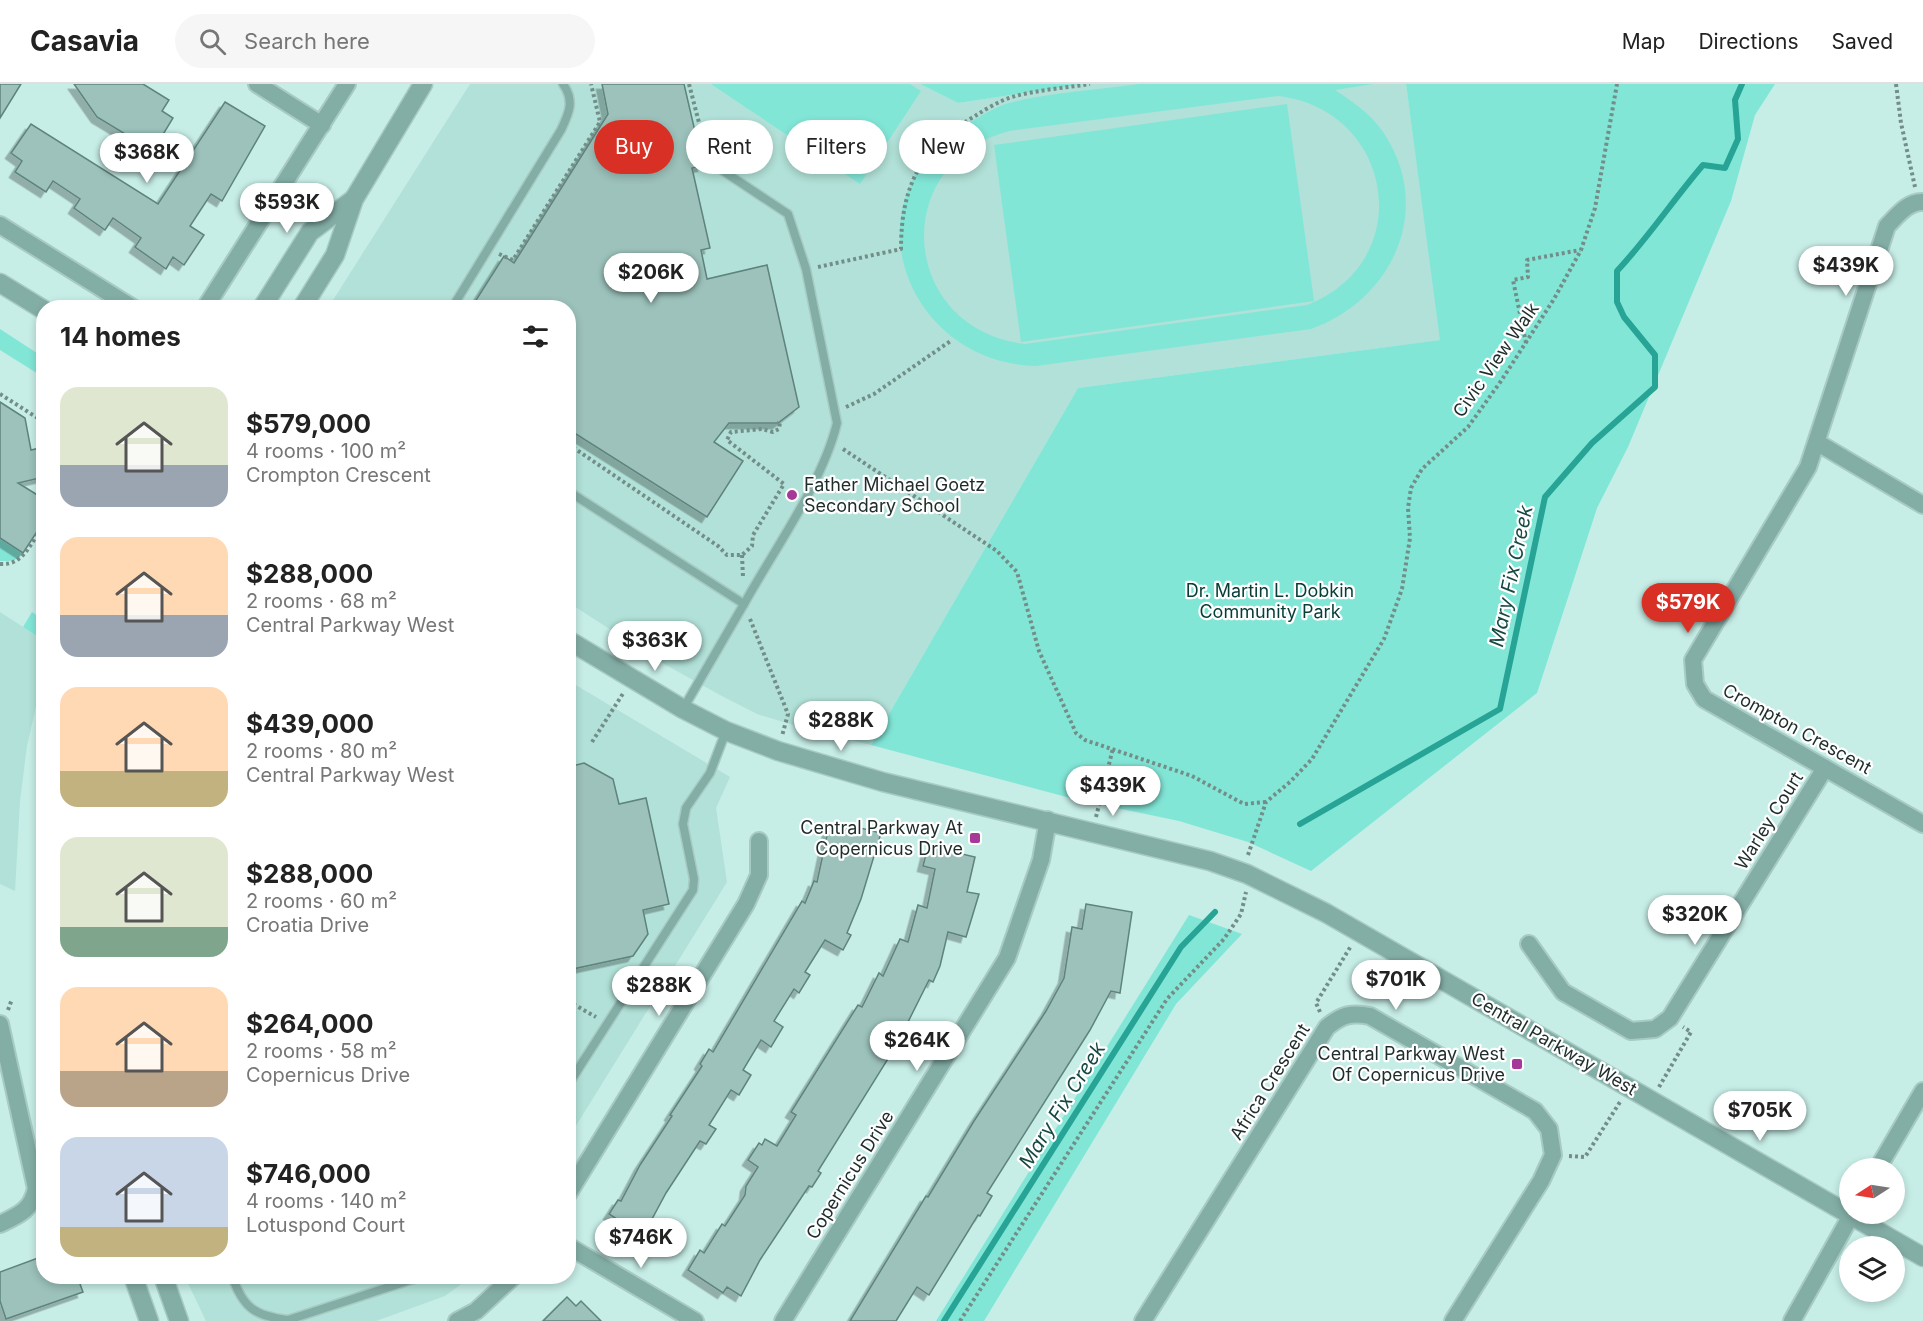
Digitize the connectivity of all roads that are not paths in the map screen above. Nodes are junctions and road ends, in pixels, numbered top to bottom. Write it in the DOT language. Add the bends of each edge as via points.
graph roads {
  1 [pos="257,84"];
  2 [pos="347,84"];
  3 [pos="423,84"];
  4 [pos="563,84"];
  5 [pos="322,124"];
  6 [pos="729,174"];
  7 [pos="354,199"];
  8 [pos="1920,202"];
  9 [pos="0,225"];
  10 [pos="0,283"];
  11 [pos="120,300"];
  12 [pos="211,300"];
  13 [pos="267,300"];
  14 [pos="307,300"];
  15 [pos="457,300"];
  16 [pos="36,305"];
  17 [pos="1818,443"];
  18 [pos="576,496"];
  19 [pos="1923,505"];
  20 [pos="744,604"];
  21 [pos="576,644"];
  22 [pos="683,709"];
  23 [pos="726,731"];
  24 [pos="1825,768"];
  25 [pos="1048,820"];
  26 [pos="1923,824"];
  27 [pos="759,842"];
  28 [pos="1528,944"];
  29 [pos="0,1024"];
  30 [pos="576,1073"];
  31 [pos="1923,1091"];
  32 [pos="1884,1158"];
  33 [pos="576,1181"];
  34 [pos="1839,1208"];
  35 [pos="0,1224"];
  36 [pos="1847,1224"];
  37 [pos="1867,1224"];
  38 [pos="576,1251"];
  39 [pos="1923,1257"];
  40 [pos="136,1284"];
  41 [pos="166,1284"];
  42 [pos="235,1284"];
  43 [pos="398,1284"];
  44 [pos="505,1284"];
  45 [pos="149,1321"];
  46 [pos="179,1321"];
  47 [pos="457,1321"];
  48 [pos="695,1321"];
  49 [pos="783,1321"];
  50 [pos="1143,1321"];
  51 [pos="1453,1321"];
  52 [pos="1792,1321"];
  1 -- 5 [label="street"];
  2 -- 5 [label="street"];
  3 -- 7 [label="street"];
  4 -- 15 [label="lane" via="571,98 569,114"];
  5 -- 12 [label="street"];
  6 -- 20 [label="lane" via="788,214 806,269 837,423 812,484"];
  7 -- 13 [label="street" via="310,232"];
  7 -- 14 [label="street" via="335,255"];
  8 -- 17 [label="street, Crompton Crescent" via="1902,210 1887,226"];
  9 -- 11 [label="street"];
  10 -- 16 [label="street"];
  17 -- 19 [label="street"];
  17 -- 24 [label="street, Crompton Crescent" via="1808,467 1693,660 1695,684 1704,699"];
  18 -- 20 [label="lane"];
  20 -- 22 [label="lane"];
  21 -- 22 [label="street, Central Parkway West"];
  22 -- 23 [label="street, Central Parkway West"];
  23 -- 25 [label="street, Central Parkway West" via="883,782"];
  23 -- 30 [label="lane" via="710,773 686,808 683,824 693,890"];
  24 -- 26 [label="street, Crompton Crescent"];
  24 -- 28 [label="street, Warley Court" via="1670,1018 1655,1029 1631,1031 1563,992"];
  25 -- 34 [label="street, Central Parkway West" via="1210,861 1285,892"];
  25 -- 49 [label="street, Copernicus Drive" via="1041,860 1007,957"];
  27 -- 33 [label="street" via="759,875 746,904"];
  29 -- 35 [label="street" via="36,1188 34,1201 23,1214"];
  31 -- 32 [label="street"];
  36 -- 52 [label="street"];
  37 -- 39 [label="street, Central Parkway West"];
  38 -- 48 [label="street"];
  40 -- 45 [label="street"];
  41 -- 46 [label="street"];
  42 -- 43 [label="lane" via="239,1296 252,1310 288,1320"];
  44 -- 47 [label="street" via="476,1311"];
  50 -- 51 [label="street, Africa Crescent" via="1327,1027 1342,1015 1357,1013 1370,1016 1535,1111 1549,1129 1553,1155 1541,1181"];
}
